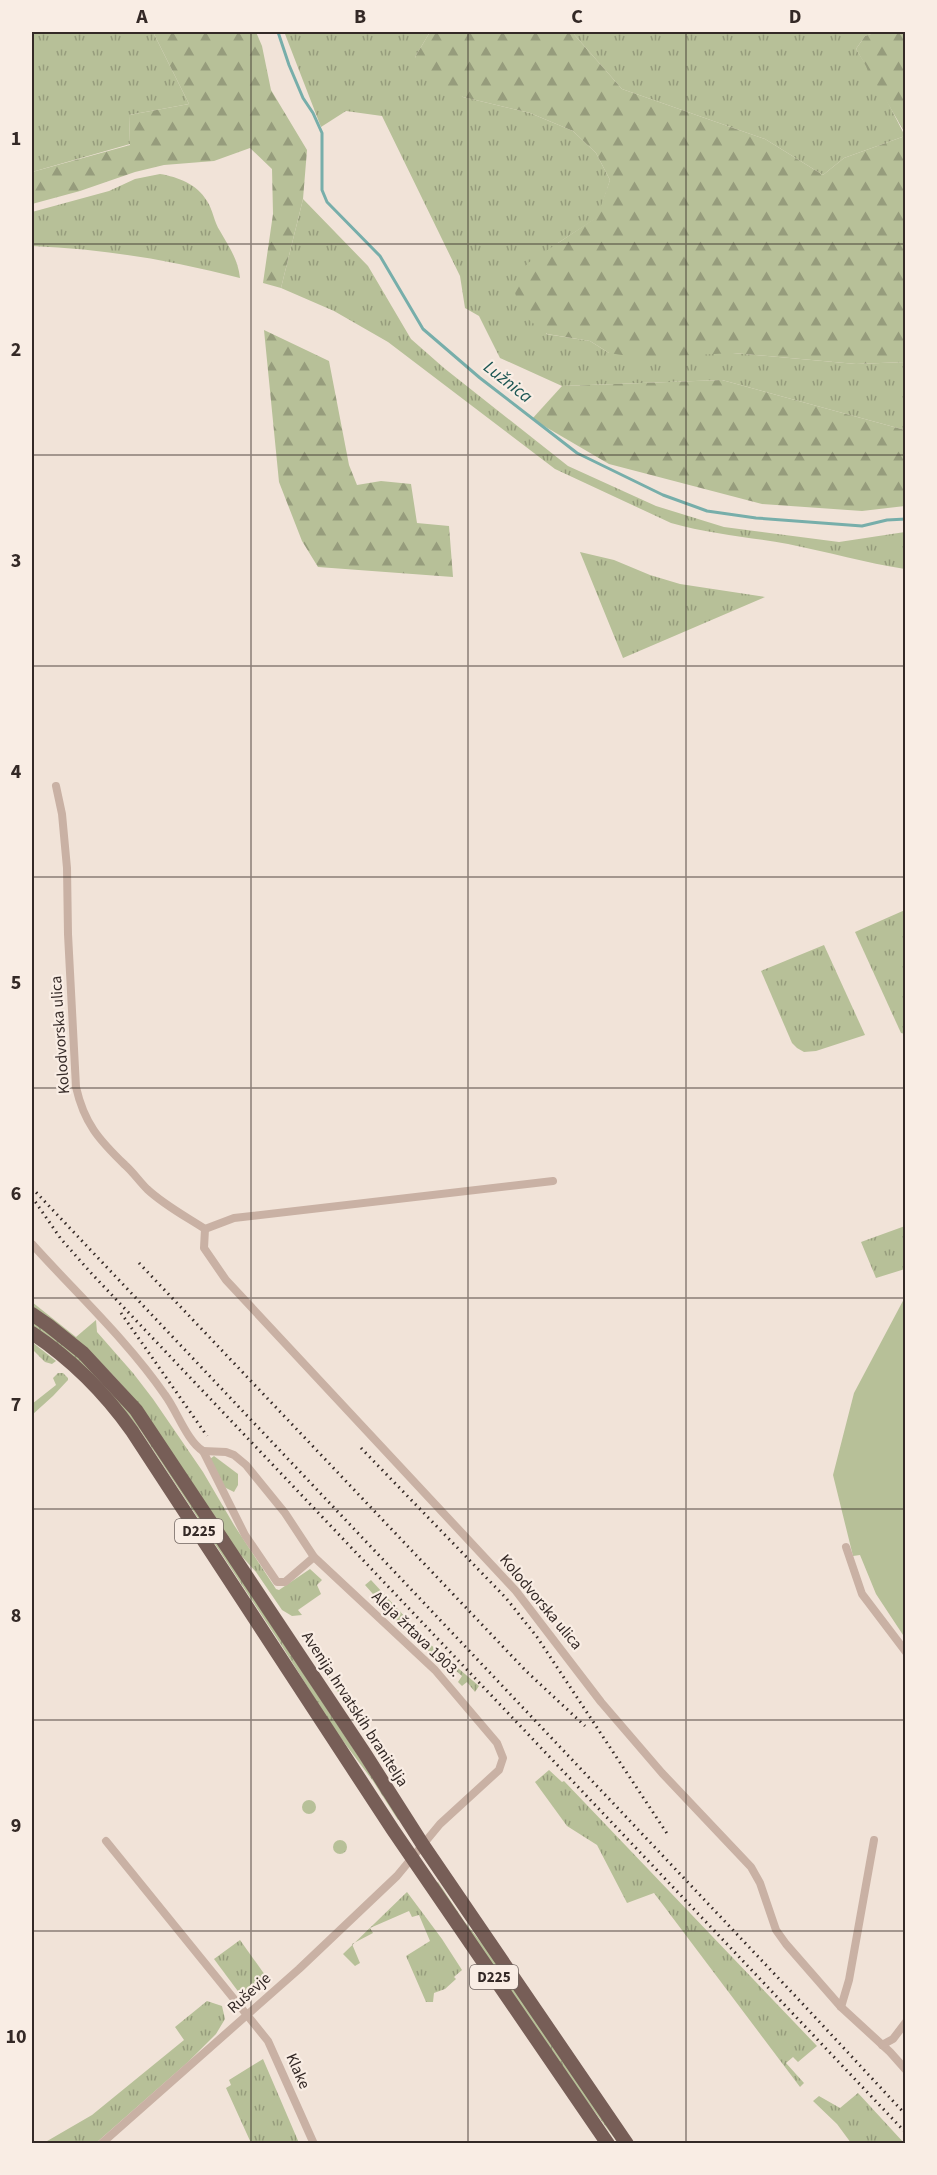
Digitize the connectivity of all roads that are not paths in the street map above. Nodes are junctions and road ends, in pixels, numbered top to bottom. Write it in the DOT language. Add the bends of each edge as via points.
graph roads {
  1 [pos="56,786"];
  2 [pos="553,1181"];
  3 [pos="205,1229"];
  4 [pos="32,1244"];
  5 [pos="32,1314"];
  6 [pos="32,1333"];
  7 [pos="203,1451"];
  8 [pos="846,1548"];
  9 [pos="314,1557"];
  10 [pos="906,1652"];
  11 [pos="874,1840"];
  12 [pos="106,1841"];
  13 [pos="423,1845"];
  14 [pos="413,1859"];
  15 [pos="842,2007"];
  16 [pos="246,2016"];
  17 [pos="906,2022"];
  18 [pos="882,2045"];
  19 [pos="906,2070"];
  20 [pos="100,2144"];
  21 [pos="314,2144"];
  22 [pos="608,2144"];
  23 [pos="627,2144"];
  1 -- 3 [label="street, Kolodvorska ulica" via="68,868 76,1087 81,1108 106,1148 148,1189"];
  2 -- 3 [label="street" via="234,1218"];
  3 -- 15 [label="street, Kolodvorska ulica" via="204,1248 226,1280 516,1592 601,1702 751,1867 776,1930"];
  4 -- 7 [label="street" via="129,1349"];
  5 -- 13 [label="main road, Avenija hrvatskih branitelja / D225" via="83,1353 136,1410"];
  6 -- 14 [label="main road, Avenija hrvatskih branitelja / D225" via="70,1362 127,1424"];
  7 -- 9 [label="street, Aleja žrtava 1903." via="234,1455 260,1481"];
  7 -- 9 [label="street" via="245,1536 277,1582 285,1582"];
  8 -- 10 [label="street" via="862,1594"];
  9 -- 13 [label="street, Aleja žrtava 1903." via="435,1671 503,1754 499,1770 440,1824"];
  11 -- 15 [label="street"];
  12 -- 16 [label="street, Klake"];
  13 -- 14 [label="street, Aleja žrtava 1903."];
  13 -- 23 [label="main road, Avenija hrvatskih branitelja / D225"];
  14 -- 16 [label="street, Ruševje" via="327,1944"];
  14 -- 22 [label="main road, Avenija hrvatskih branitelja / D225"];
  15 -- 18 [label="street, Kolodvorska ulica"];
  16 -- 20 [label="street, Ruševje"];
  16 -- 21 [label="street, Klake" via="271,2046"];
  17 -- 18 [label="street"];
  18 -- 19 [label="street, Kolodvorska ulica"];
}
